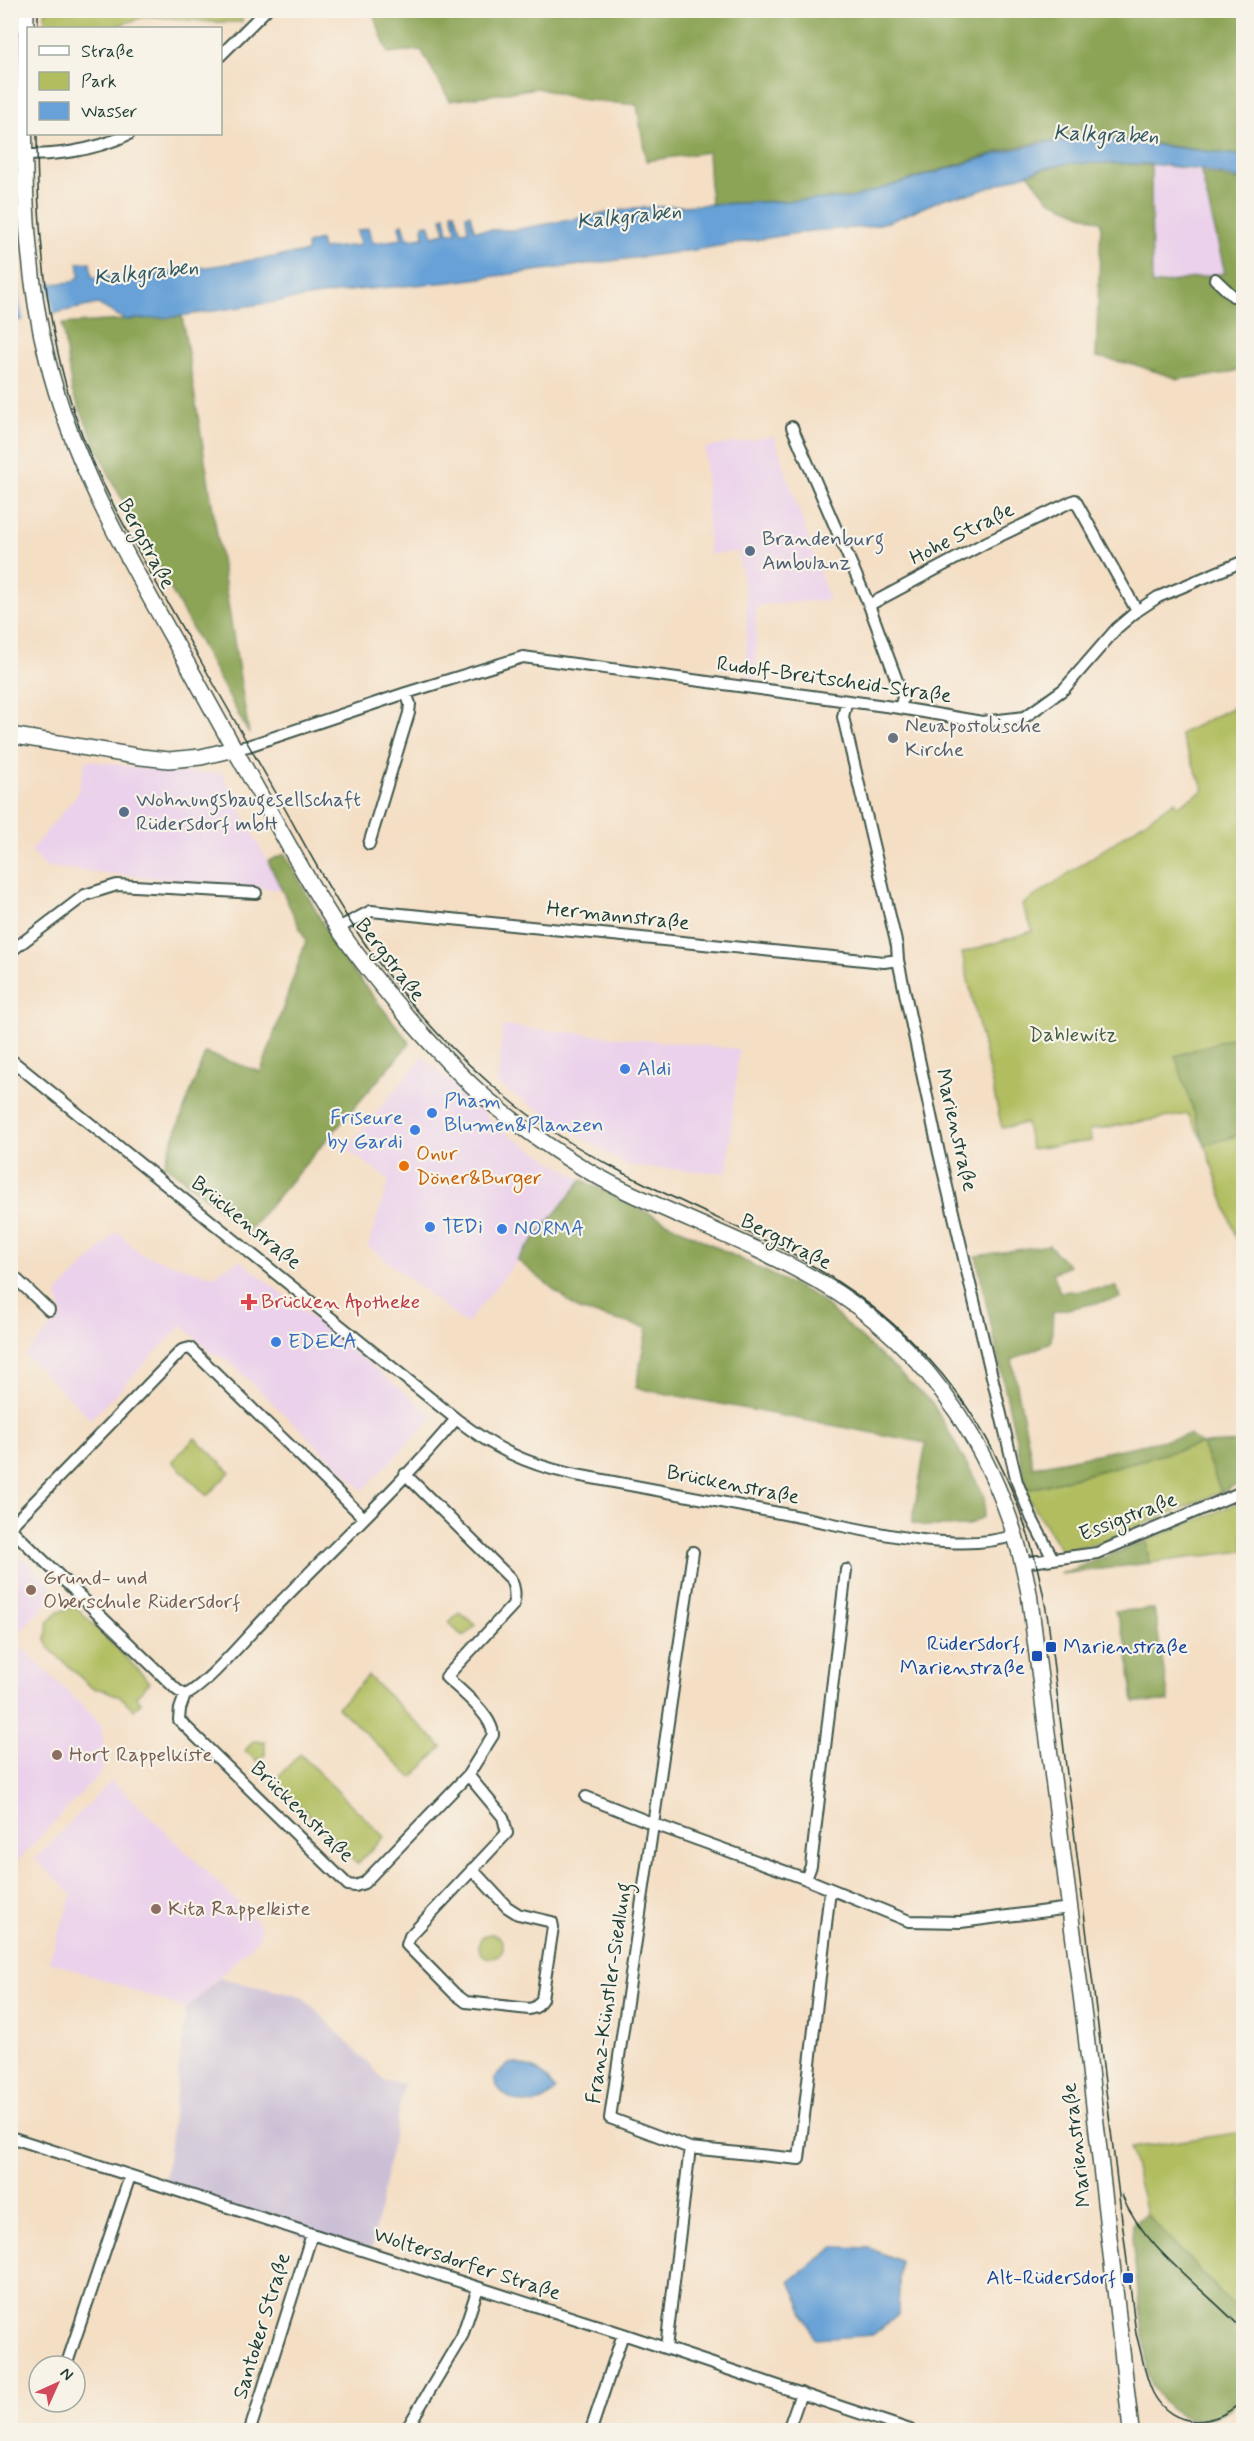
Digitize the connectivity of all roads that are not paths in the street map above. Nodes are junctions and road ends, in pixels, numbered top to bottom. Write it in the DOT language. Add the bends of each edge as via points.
graph roads {
  1 [pos="26,10"];
  2 [pos="266,10"];
  3 [pos="222,54"];
  4 [pos="127,135"];
  5 [pos="18,155"];
  6 [pos="1215,279"];
  7 [pos="1244,299"];
  8 [pos="792,427"];
  9 [pos="1244,561"];
  10 [pos="869,605"];
  11 [pos="1137,611"];
  12 [pos="406,693"];
  13 [pos="846,703"];
  14 [pos="900,708"];
  15 [pos="10,735"];
  16 [pos="234,748"];
  17 [pos="369,844"];
  18 [pos="256,893"];
  19 [pos="338,928"];
  20 [pos="10,952"];
  21 [pos="898,960"];
  22 [pos="10,1059"];
  23 [pos="10,1273"];
  24 [pos="49,1311"];
  25 [pos="456,1419"];
  26 [pos="405,1474"];
  27 [pos="1244,1491"];
  28 [pos="363,1517"];
  29 [pos="10,1527"];
  30 [pos="1015,1535"];
  31 [pos="693,1552"];
  32 [pos="1053,1559"];
  33 [pos="1023,1563"];
  34 [pos="846,1570"];
  35 [pos="185,1695"];
  36 [pos="468,1775"];
  37 [pos="586,1797"];
  38 [pos="654,1824"];
  39 [pos="472,1869"];
  40 [pos="806,1879"];
  41 [pos="830,1890"];
  42 [pos="1070,1908"];
  43 [pos="10,2137"];
  44 [pos="690,2148"];
  45 [pos="130,2176"];
  46 [pos="312,2234"];
  47 [pos="477,2288"];
  48 [pos="623,2334"];
  49 [pos="666,2348"];
  50 [pos="70,2354"];
  51 [pos="801,2393"];
  52 [pos="250,2430"];
  53 [pos="406,2430"];
  54 [pos="591,2430"];
  55 [pos="788,2430"];
  56 [pos="910,2430"];
  57 [pos="1131,2430"];
  1 -- 5 [label="street, Bergstraße" via="23,122"];
  2 -- 3 [label="street"];
  4 -- 5 [label="street" via="71,153"];
  5 -- 16 [label="street, Bergstraße" via="26,179 33,281 41,331 75,448 102,509"];
  6 -- 7 [label="street" via="1233,296"];
  8 -- 10 [label="street"];
  9 -- 11 [label="street, Rudolf-Breitscheid-Straße" via="1158,597"];
  10 -- 11 [label="street, Hohe Straße" via="1075,500"];
  10 -- 14 [label="street" via="903,697"];
  11 -- 14 [label="street, Rudolf-Breitscheid-Straße" via="1064,689 1025,717 982,722"];
  12 -- 13 [label="street, Rudolf-Breitscheid-Straße" via="523,657"];
  12 -- 16 [label="street, Rudolf-Breitscheid-Straße"];
  12 -- 17 [label="street" via="409,713"];
  13 -- 14 [label="street, Rudolf-Breitscheid-Straße"];
  13 -- 21 [label="street, Marienstraße" via="843,717"];
  15 -- 16 [label="street, Rudolf-Breitscheid-Straße" via="169,760"];
  16 -- 19 [label="street, Bergstraße"];
  18 -- 20 [label="street" via="117,885 86,895"];
  19 -- 21 [label="street, Hermannstraße" via="371,911 884,962"];
  19 -- 30 [label="street, Bergstraße" via="396,1004 448,1063 512,1119 623,1190 820,1281 884,1327 926,1371 967,1425 995,1480"];
  21 -- 32 [label="street, Marienstraße" via="1017,1482"];
  22 -- 25 [label="street, Brückenstraße"];
  23 -- 24 [label="street"];
  25 -- 26 [label="street"];
  25 -- 30 [label="street, Brückenstraße" via="503,1451 570,1474 918,1539 991,1541"];
  26 -- 28 [label="street"];
  26 -- 36 [label="street, Brückenstraße" via="510,1578 515,1590 513,1605 447,1677 493,1728 493,1735"];
  27 -- 32 [label="street, Essigstraße" via="1097,1553"];
  28 -- 29 [label="street" via="190,1348 182,1350"];
  28 -- 35 [label="street" via="193,1692"];
  29 -- 35 [label="street"];
  30 -- 33 [label="street, Marienstraße"];
  31 -- 38 [label="street, Franz-Künstler-Siedlung"];
  32 -- 33 [label="street, Essigstraße"];
  33 -- 42 [label="street, Marienstraße"];
  34 -- 40 [label="street" via="811,1866"];
  35 -- 36 [label="street, Brückenstraße" via="179,1720 348,1885 364,1882"];
  36 -- 39 [label="street" via="503,1817 507,1833"];
  37 -- 38 [label="street"];
  38 -- 40 [label="street"];
  38 -- 44 [label="street, Franz-Künstler-Siedlung" via="610,2118"];
  39 -- 39 [label="street" via="507,1907 518,1914 552,1922 542,1999 536,2007 466,2002 407,1946 410,1936"];
  40 -- 41 [label="street"];
  41 -- 42 [label="street" via="909,1921 961,1922"];
  41 -- 44 [label="street, Franz-Künstler-Siedlung" via="799,2159"];
  42 -- 57 [label="street, Marienstraße"];
  43 -- 45 [label="street, Woltersdorfer Straße"];
  44 -- 49 [label="street"];
  45 -- 46 [label="street, Woltersdorfer Straße"];
  45 -- 50 [label="street"];
  46 -- 47 [label="street, Woltersdorfer Straße"];
  46 -- 52 [label="street, Santoker Straße"];
  47 -- 48 [label="street, Woltersdorfer Straße"];
  47 -- 53 [label="street" via="462,2336"];
  48 -- 49 [label="street, Woltersdorfer Straße"];
  48 -- 54 [label="street"];
  49 -- 51 [label="street, Woltersdorfer Straße"];
  51 -- 55 [label="street"];
  51 -- 56 [label="street, Woltersdorfer Straße"];
}
